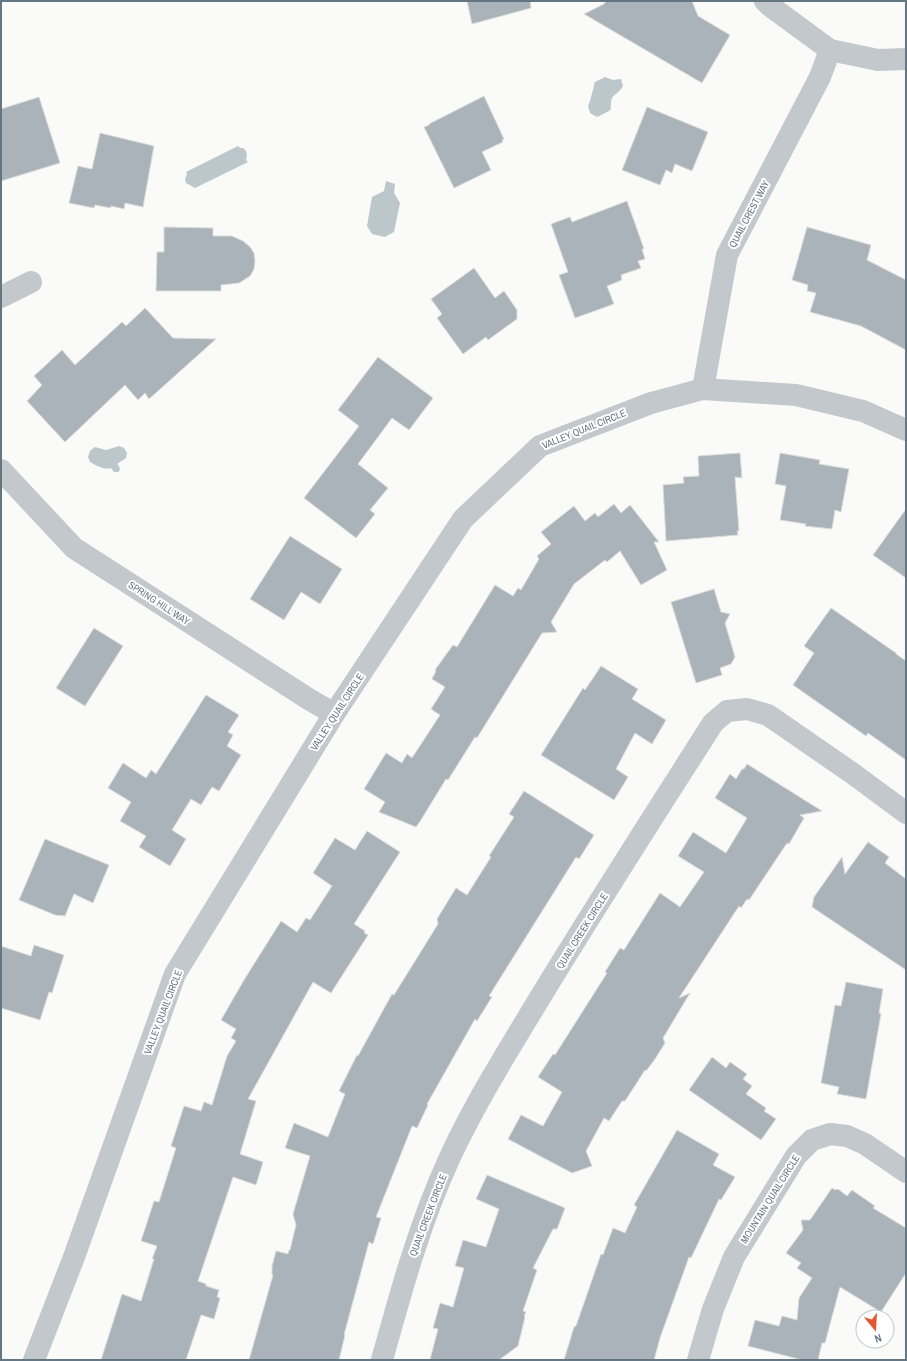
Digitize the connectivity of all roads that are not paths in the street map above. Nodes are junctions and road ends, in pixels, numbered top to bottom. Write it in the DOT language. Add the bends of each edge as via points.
graph roads {
  1 [pos="765,1"];
  2 [pos="830,50"];
  3 [pos="906,59"];
  4 [pos="31,282"];
  5 [pos="1,297"];
  6 [pos="703,389"];
  7 [pos="906,430"];
  8 [pos="1,470"];
  9 [pos="334,714"];
  10 [pos="906,813"];
  11 [pos="906,1172"];
  12 [pos="34,1360"];
  13 [pos="382,1360"];
  14 [pos="698,1360"];
  1 -- 2 [label="street"];
  2 -- 3 [label="street" via="878,60"];
  2 -- 6 [label="street, QUAIL CREST WAY" via="820,77 727,255"];
  4 -- 5 [label="street"];
  6 -- 7 [label="street, VALLEY QUAIL CIRCLE" via="796,395 863,411"];
  6 -- 9 [label="street, VALLEY QUAIL CIRCLE" via="651,403 540,446 463,519"];
  8 -- 9 [label="street, SPRING HILL WAY" via="74,548"];
  9 -- 12 [label="street, VALLEY QUAIL CIRCLE" via="175,974 74,1257"];
  10 -- 13 [label="street, QUAIL CREEK CIRCLE" via="768,715 747,709 727,711 713,722 476,1104 423,1223 402,1285"];
  11 -- 14 [label="street, MOUNTAIN QUAIL CIRCLE" via="865,1144 847,1136 830,1134 812,1140 796,1156 734,1257 713,1309"];
}
